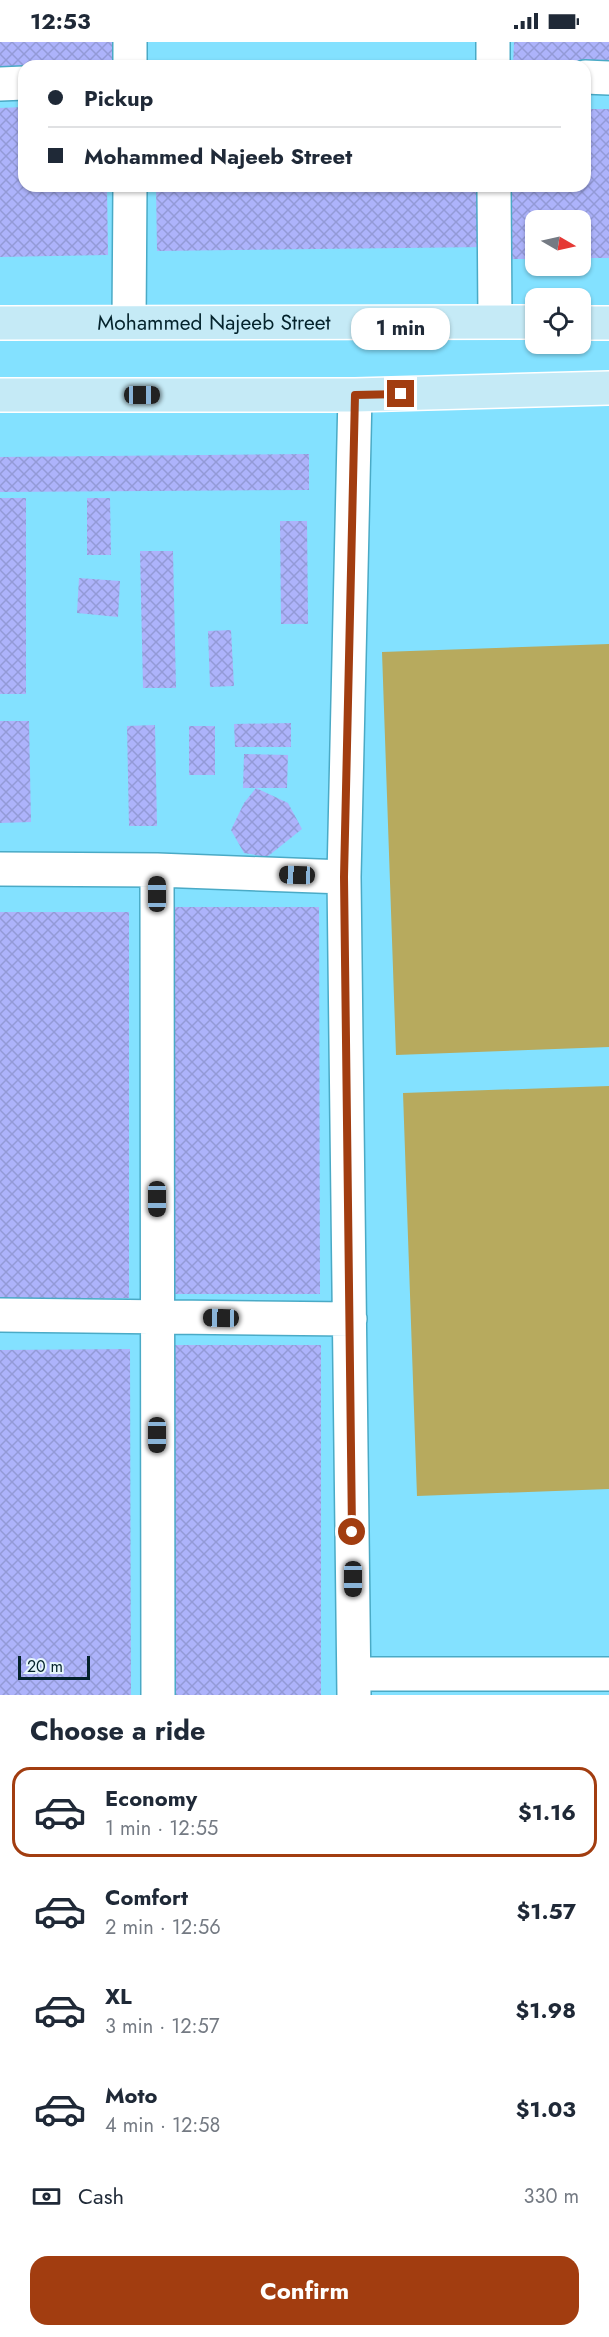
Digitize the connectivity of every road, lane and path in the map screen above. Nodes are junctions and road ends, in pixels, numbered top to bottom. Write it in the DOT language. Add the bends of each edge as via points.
graph roads {
  1 [pos="130,42"];
  2 [pos="493,42"];
  3 [pos="130,60"];
  4 [pos="493,60"];
  5 [pos="591,77"];
  6 [pos="609,78"];
  7 [pos="0,84"];
  8 [pos="18,84"];
  9 [pos="130,192"];
  10 [pos="494,192"];
  11 [pos="495,321"];
  12 [pos="129,322"];
  13 [pos="525,322"];
  14 [pos="0,323"];
  15 [pos="591,323"];
  16 [pos="609,323"];
  17 [pos="609,388"];
  18 [pos="0,395"];
  19 [pos="355,395"];
  20 [pos="0,869"];
  21 [pos="157,870"];
  22 [pos="344,877"];
  23 [pos="0,1315"];
  24 [pos="157,1317"];
  25 [pos="350,1319"];
  26 [pos="609,1674"];
  27 [pos="354,1684"];
  28 [pos="158,1695"];
  1 -- 3 [label="street"];
  2 -- 4 [label="street"];
  5 -- 6 [label="street"];
  7 -- 8 [label="street"];
  9 -- 12 [label="street"];
  10 -- 11 [label="street"];
  11 -- 12 [label="main road, Mohammed Najeeb Street"];
  11 -- 13 [label="main road, Mohammed Najeeb Street"];
  12 -- 14 [label="main road, Mohammed Najeeb Street"];
  15 -- 16 [label="main road"];
  17 -- 19 [label="main road"];
  18 -- 19 [label="main road"];
  19 -- 22 [label="street"];
  20 -- 21 [label="street"];
  21 -- 22 [label="street"];
  21 -- 24 [label="street"];
  22 -- 25 [label="street"];
  23 -- 24 [label="street"];
  24 -- 25 [label="street"];
  24 -- 28 [label="street"];
  25 -- 27 [label="street"];
  26 -- 27 [label="street"];
}
